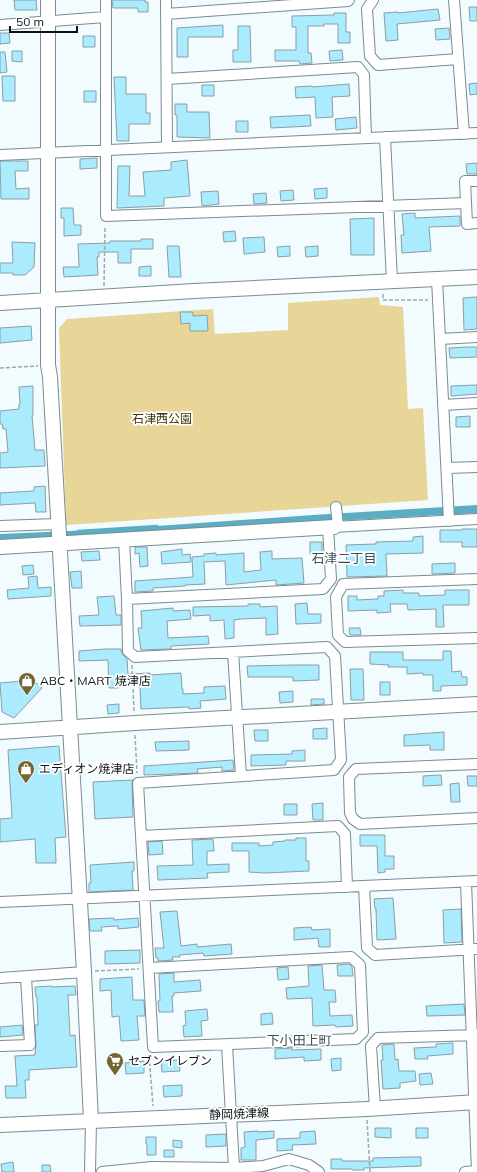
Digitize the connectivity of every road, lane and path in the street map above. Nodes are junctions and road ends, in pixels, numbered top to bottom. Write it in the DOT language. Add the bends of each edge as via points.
graph roads {
  1 [pos="48,0"];
  2 [pos="106,0"];
  3 [pos="166,0"];
  4 [pos="349,0"];
  5 [pos="373,0"];
  6 [pos="454,0"];
  7 [pos="166,14"];
  8 [pos="106,17"];
  9 [pos="47,22"];
  10 [pos="0,25"];
  11 [pos="458,60"];
  12 [pos="167,78"];
  13 [pos="464,134"];
  14 [pos="477,134"];
  15 [pos="385,137"];
  16 [pos="366,138"];
  17 [pos="167,146"];
  18 [pos="106,150"];
  19 [pos="48,152"];
  20 [pos="0,155"];
  21 [pos="477,181"];
  22 [pos="466,203"];
  23 [pos="388,207"];
  24 [pos="106,216"];
  25 [pos="477,223"];
  26 [pos="477,277"];
  27 [pos="437,279"];
  28 [pos="392,281"];
  29 [pos="104,297"];
  30 [pos="48,300"];
  31 [pos="0,303"];
  32 [pos="477,337"];
  33 [pos="440,339"];
  34 [pos="48,365"];
  35 [pos="0,368"];
  36 [pos="477,404"];
  37 [pos="443,405"];
  38 [pos="477,467"];
  39 [pos="446,468"];
  40 [pos="336,507"];
  41 [pos="449,519"];
  42 [pos="477,519"];
  43 [pos="58,524"];
  44 [pos="0,526"];
  45 [pos="333,527"];
  46 [pos="124,540"];
  47 [pos="59,544"];
  48 [pos="0,547"];
  49 [pos="477,579"];
  50 [pos="127,599"];
  51 [pos="477,638"];
  52 [pos="233,652"];
  53 [pos="477,704"];
  54 [pos="338,711"];
  55 [pos="237,718"];
  56 [pos="69,727"];
  57 [pos="0,732"];
  58 [pos="477,764"];
  59 [pos="241,776"];
  60 [pos="477,818"];
  61 [pos="141,836"];
  62 [pos="477,881"];
  63 [pos="466,882"];
  64 [pos="364,886"];
  65 [pos="347,887"];
  66 [pos="144,896"];
  67 [pos="79,898"];
  68 [pos="0,902"];
  69 [pos="473,949"];
  70 [pos="149,968"];
  71 [pos="84,972"];
  72 [pos="26,977"];
  73 [pos="0,978"];
  74 [pos="474,1035"];
  75 [pos="227,1045"];
  76 [pos="0,1046"];
  77 [pos="153,1048"];
  78 [pos="475,1102"];
  79 [pos="374,1108"];
  80 [pos="232,1114"];
  81 [pos="154,1118"];
  82 [pos="91,1121"];
  83 [pos="0,1125"];
  84 [pos="241,1169"];
  85 [pos="90,1172"];
  86 [pos="102,1172"];
  87 [pos="319,1172"];
  88 [pos="465,1172"];
  89 [pos="477,1172"];
  1 -- 9 [label="street"];
  2 -- 8 [label="street"];
  3 -- 7 [label="street"];
  4 -- 7 [label="street"];
  5 -- 11 [label="street" via="367,9 370,56 378,64"];
  6 -- 11 [label="street"];
  7 -- 12 [label="street"];
  8 -- 9 [label="street"];
  8 -- 18 [label="street"];
  9 -- 10 [label="street"];
  9 -- 19 [label="street"];
  11 -- 13 [label="street"];
  12 -- 16 [label="street" via="358,67 364,75"];
  12 -- 17 [label="street"];
  13 -- 14 [label="street"];
  13 -- 15 [label="street"];
  15 -- 16 [label="street"];
  15 -- 23 [label="street"];
  16 -- 17 [label="street"];
  17 -- 18 [label="street"];
  18 -- 19 [label="street"];
  18 -- 24 [label="street"];
  19 -- 20 [label="street"];
  19 -- 30 [label="street"];
  21 -- 22 [label="street" via="465,181"];
  22 -- 23 [label="street"];
  22 -- 25 [label="street" via="466,224"];
  23 -- 24 [label="street"];
  23 -- 28 [label="street"];
  24 -- 29 [label="path"];
  26 -- 27 [label="street"];
  27 -- 28 [label="street"];
  27 -- 33 [label="street"];
  28 -- 29 [label="street"];
  29 -- 30 [label="street"];
  30 -- 31 [label="street"];
  30 -- 34 [label="street"];
  32 -- 33 [label="street"];
  33 -- 37 [label="street"];
  34 -- 35 [label="path"];
  34 -- 43 [label="street"];
  36 -- 37 [label="street"];
  37 -- 39 [label="street"];
  38 -- 39 [label="street"];
  39 -- 41 [label="street"];
  40 -- 45 [label="street"];
  41 -- 42 [label="street"];
  41 -- 45 [label="street"];
  43 -- 44 [label="street"];
  43 -- 47 [label="street"];
  45 -- 46 [label="street"];
  45 -- 50 [label="street" via="331,579 323,589"];
  46 -- 47 [label="street"];
  46 -- 50 [label="street"];
  47 -- 48 [label="street"];
  47 -- 56 [label="street"];
  49 -- 51 [label="street" via="343,584 336,597 338,635 345,642"];
  50 -- 52 [label="street" via="128,651 135,657"];
  52 -- 54 [label="street" via="327,647 335,656"];
  52 -- 55 [label="street"];
  53 -- 54 [label="street"];
  54 -- 55 [label="street"];
  54 -- 59 [label="street" via="341,760 334,770"];
  55 -- 56 [label="street"];
  55 -- 59 [label="street"];
  56 -- 57 [label="street"];
  56 -- 67 [label="street"];
  58 -- 60 [label="street" via="356,769 349,777 350,813 360,824"];
  59 -- 61 [label="street" via="138,783"];
  61 -- 65 [label="street" via="338,826 345,834"];
  61 -- 66 [label="street"];
  62 -- 63 [label="street"];
  63 -- 64 [label="street"];
  63 -- 69 [label="street"];
  64 -- 65 [label="street"];
  64 -- 69 [label="street" via="367,948 374,955"];
  65 -- 66 [label="street"];
  66 -- 67 [label="street"];
  66 -- 70 [label="street"];
  67 -- 68 [label="street"];
  67 -- 71 [label="street"];
  69 -- 74 [label="street"];
  70 -- 71 [label="path"];
  70 -- 75 [label="street" via="351,957 360,965 363,1032 356,1039"];
  70 -- 77 [label="street"];
  71 -- 72 [label="street"];
  71 -- 82 [label="street"];
  72 -- 73 [label="street"];
  72 -- 76 [label="street" via="30,1044"];
  74 -- 78 [label="street"];
  74 -- 79 [label="street" via="378,1038 372,1046"];
  75 -- 77 [label="street"];
  75 -- 80 [label="street"];
  77 -- 81 [label="path" via="149,1053"];
  78 -- 79 [label="street, 静岡焼津線"];
  78 -- 89 [label="street"];
  79 -- 80 [label="street, 静岡焼津線"];
  80 -- 81 [label="street, 静岡焼津線"];
  80 -- 84 [label="street"];
  81 -- 82 [label="street, 静岡焼津線"];
  82 -- 83 [label="street, 静岡焼津線"];
  82 -- 85 [label="street"];
  84 -- 86 [label="street" via="152,1167"];
  84 -- 87 [label="street" via="289,1159 309,1165"];
  88 -- 89 [label="street"];
}
